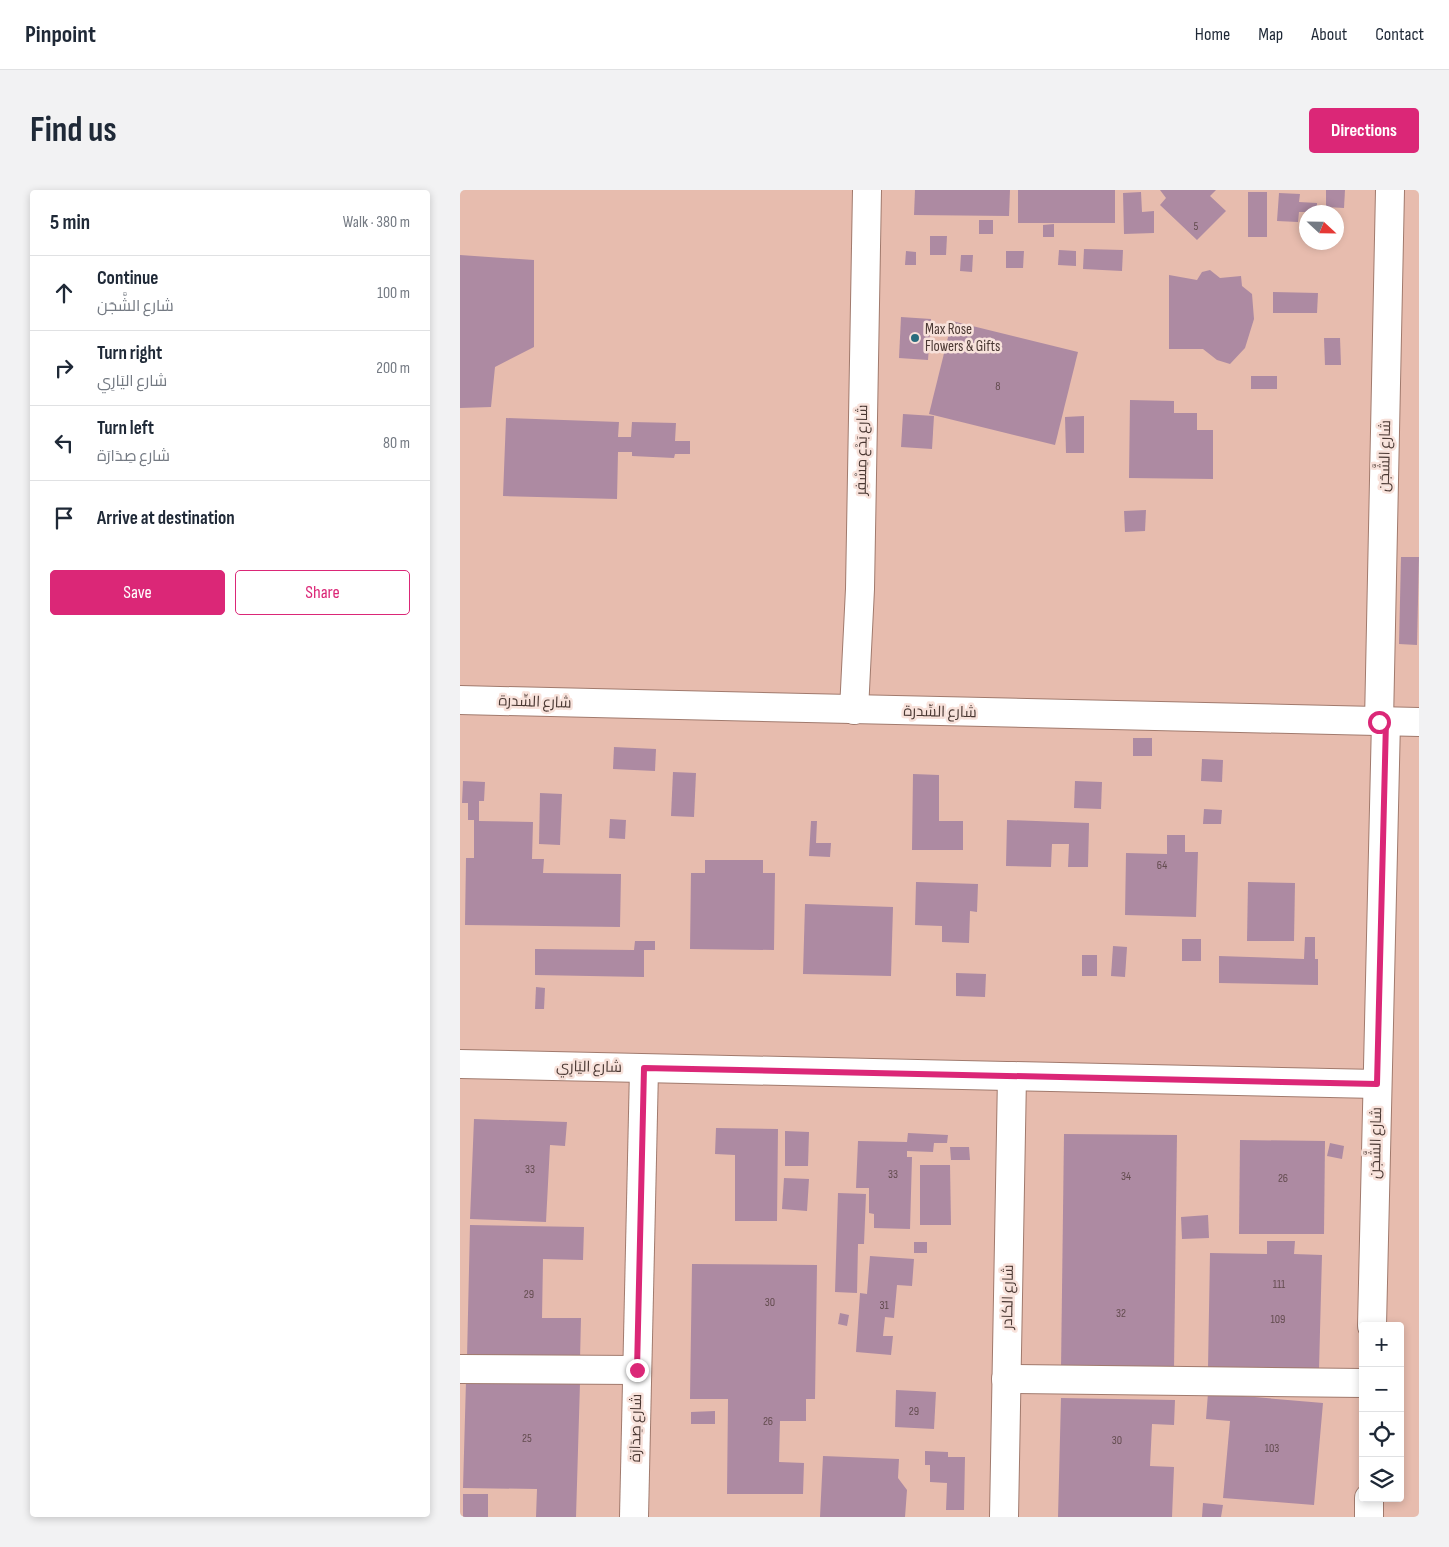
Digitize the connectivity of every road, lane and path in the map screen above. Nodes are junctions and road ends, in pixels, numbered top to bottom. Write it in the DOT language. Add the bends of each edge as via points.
graph roads {
  1 [pos="867,190"];
  2 [pos="1390,190"];
  3 [pos="460,700"];
  4 [pos="854,710"];
  5 [pos="1383,721"];
  6 [pos="1419,722"];
  7 [pos="460,1064"];
  8 [pos="644,1068"];
  9 [pos="1012,1076"];
  10 [pos="1377,1084"];
  11 [pos="1372,1322"];
  12 [pos="460,1369"];
  13 [pos="637,1370"];
  14 [pos="1006,1379"];
  15 [pos="1359,1383"];
  16 [pos="1369,1502"];
  17 [pos="634,1517"];
  18 [pos="1004,1517"];
  19 [pos="1369,1517"];
  1 -- 4 [label="street, شارع بَدْع مِسْفِر" via="860,589"];
  2 -- 5 [label="street, شارع الشَّجَن"];
  3 -- 4 [label="street, شارع السِّدرة"];
  4 -- 5 [label="street, شارع السِّدرة"];
  5 -- 6 [label="street, شارع السِّدرة"];
  5 -- 10 [label="street, شارع الشَّجَن"];
  7 -- 8 [label="street, شارع اليَارِي"];
  8 -- 9 [label="street, شارع اليَارِي"];
  8 -- 13 [label="street, شارع صِدَارَة"];
  9 -- 10 [label="street, شارع اليَارِي"];
  9 -- 14 [label="street, شارع الكادر"];
  10 -- 11 [label="street, شارع الشَّجَن"];
  12 -- 13 [label="street"];
  13 -- 17 [label="street, شارع صِدَارَة"];
  14 -- 15 [label="street"];
  14 -- 18 [label="street, شارع الكادر"];
  16 -- 19 [label="street"];
}
